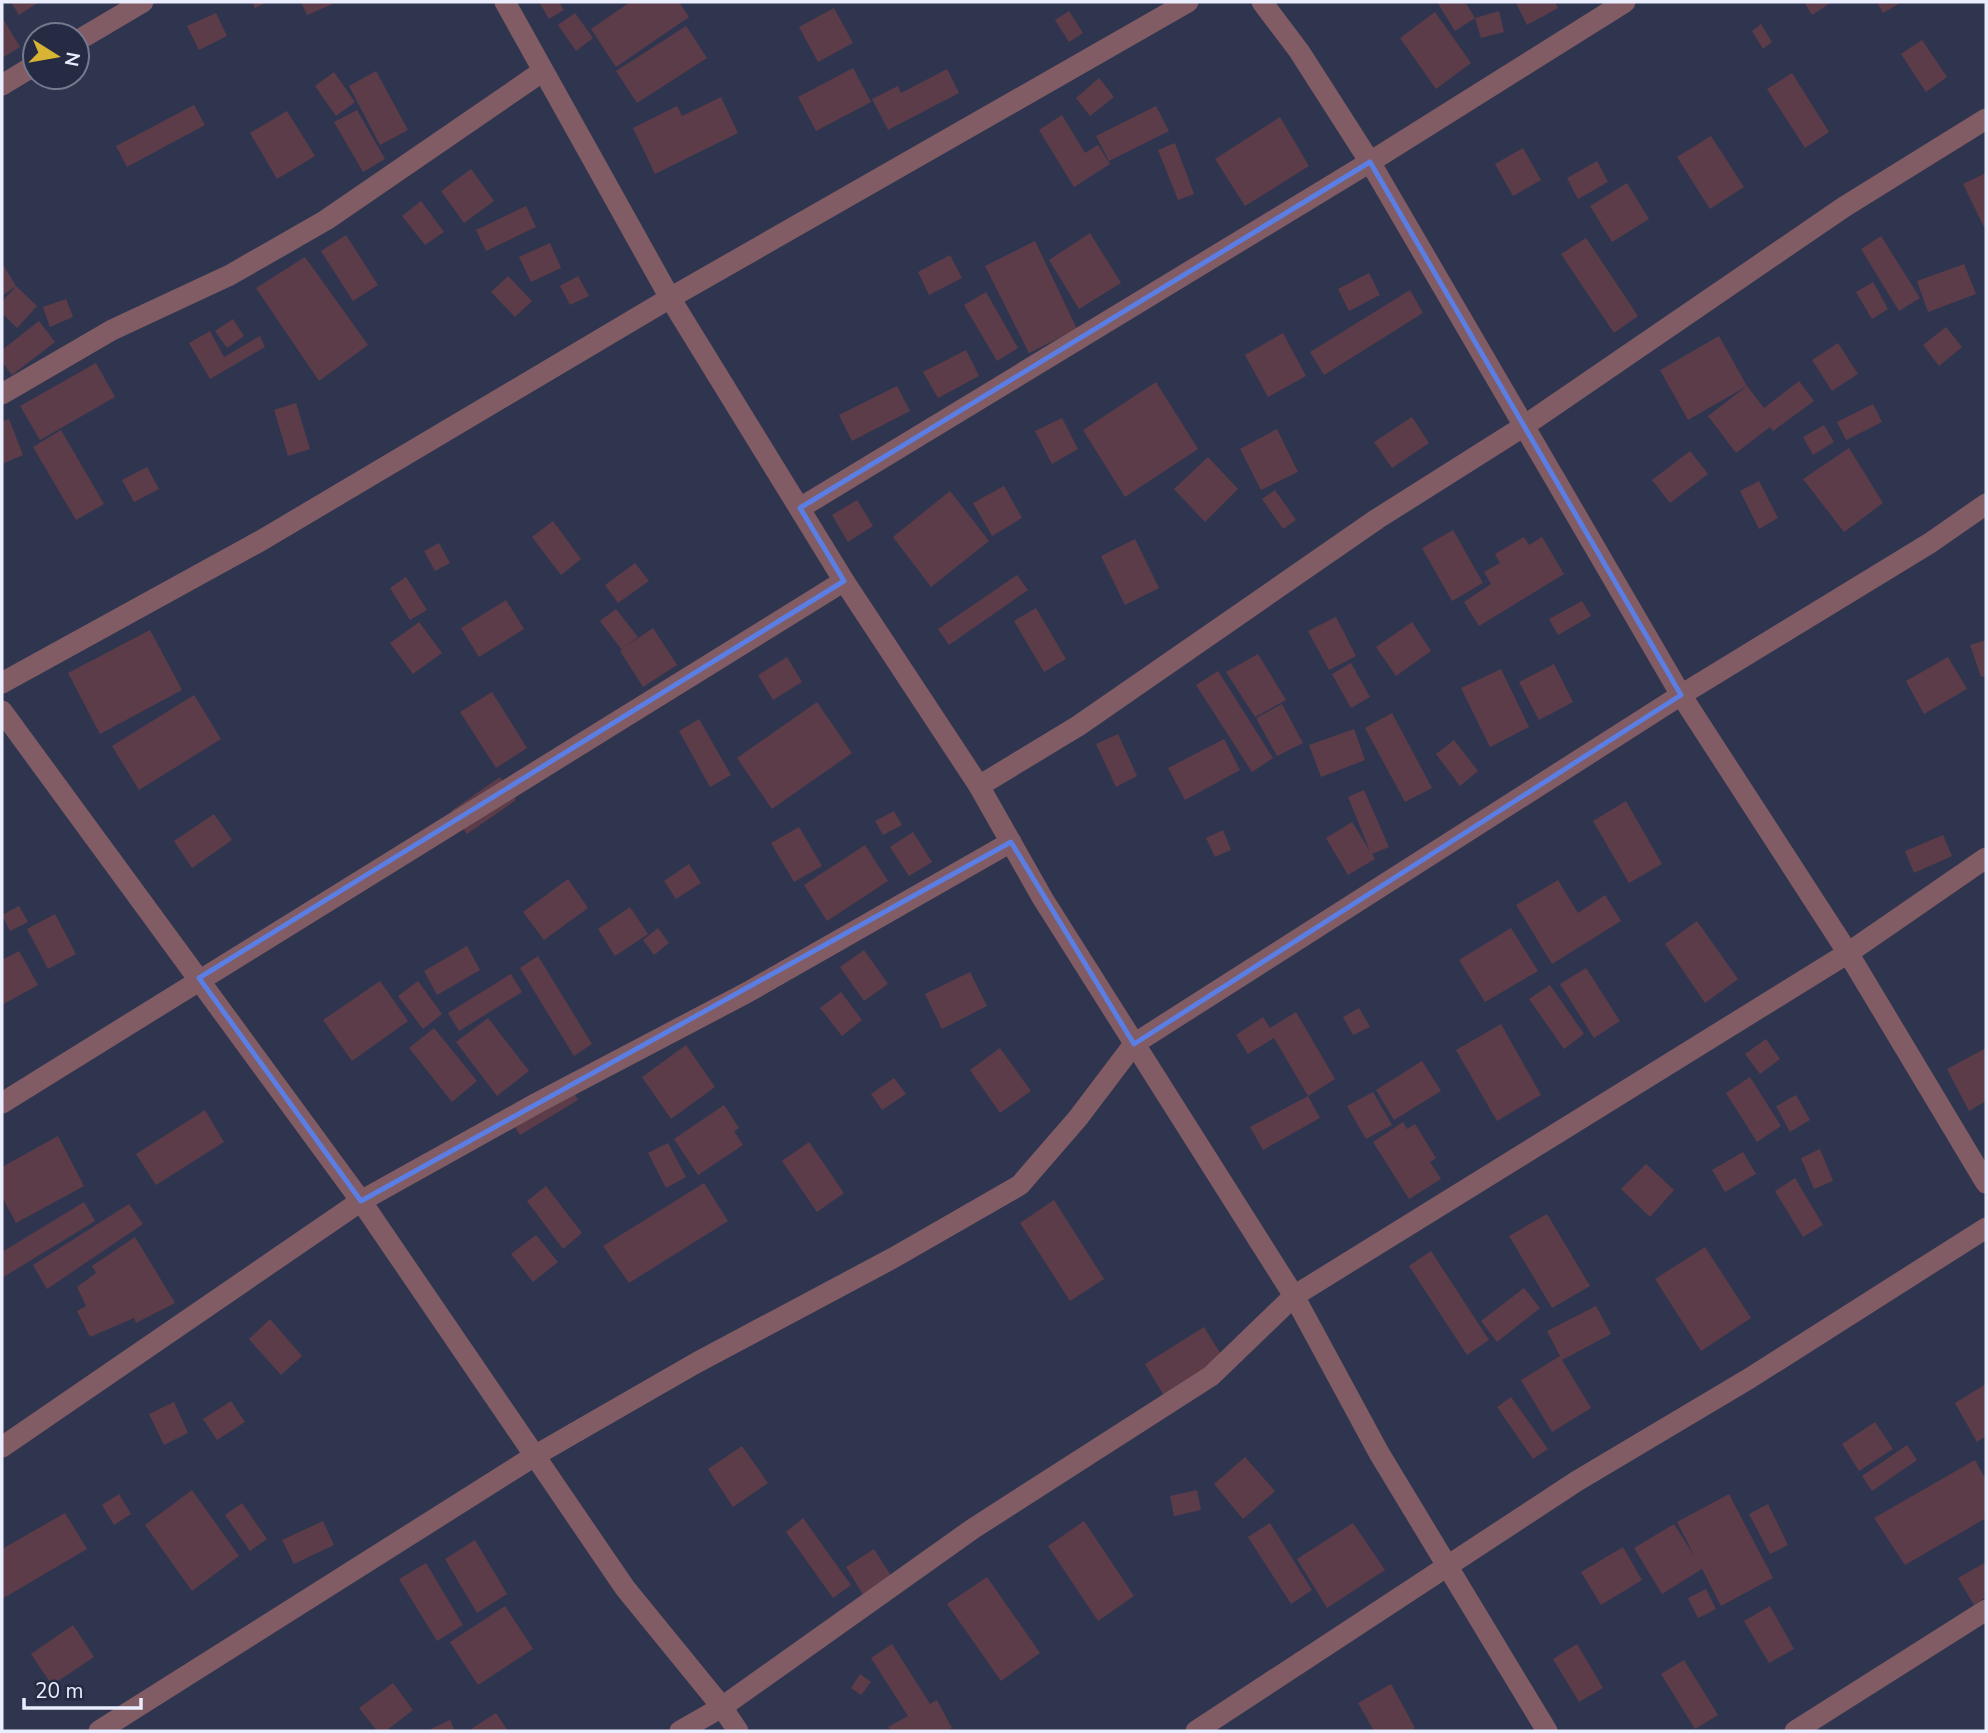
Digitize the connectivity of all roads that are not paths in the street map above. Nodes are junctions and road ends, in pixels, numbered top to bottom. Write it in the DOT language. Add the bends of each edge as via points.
graph roads {
  1 [pos="144,2"];
  2 [pos="505,2"];
  3 [pos="1188,2"];
  4 [pos="1262,2"];
  5 [pos="1625,2"];
  6 [pos="91,33"];
  7 [pos="543,71"];
  8 [pos="21,73"];
  9 [pos="2,85"];
  10 [pos="1986,119"];
  11 [pos="1370,162"];
  12 [pos="670,298"];
  13 [pos="2,394"];
  14 [pos="1524,426"];
  15 [pos="1986,504"];
  16 [pos="800,508"];
  17 [pos="844,581"];
  18 [pos="2,683"];
  19 [pos="1681,695"];
  20 [pos="2,711"];
  21 [pos="979,786"];
  22 [pos="1011,842"];
  23 [pos="1986,858"];
  24 [pos="1848,953"];
  25 [pos="199,978"];
  26 [pos="1134,1044"];
  27 [pos="2,1103"];
  28 [pos="1986,1183"];
  29 [pos="361,1201"];
  30 [pos="1986,1228"];
  31 [pos="1294,1296"];
  32 [pos="2,1447"];
  33 [pos="536,1455"];
  34 [pos="1448,1568"];
  35 [pos="1986,1610"];
  36 [pos="722,1707"];
  37 [pos="99,1731"];
  38 [pos="680,1731"];
  39 [pos="738,1731"];
  40 [pos="1196,1731"];
  41 [pos="1546,1731"];
  42 [pos="1795,1731"];
  1 -- 6 [label="street"];
  2 -- 7 [label="street"];
  3 -- 12 [label="street"];
  4 -- 11 [label="street"];
  5 -- 11 [label="street"];
  7 -- 12 [label="street"];
  7 -- 13 [label="street" via="326,220 230,275 112,330"];
  8 -- 9 [label="street"];
  10 -- 14 [label="street" via="1844,207"];
  11 -- 14 [label="street"];
  11 -- 16 [label="street"];
  12 -- 16 [label="street"];
  12 -- 18 [label="street" via="262,540"];
  14 -- 19 [label="street"];
  14 -- 21 [label="street" via="1377,519 1077,726"];
  15 -- 19 [label="street"];
  16 -- 17 [label="street"];
  17 -- 21 [label="street"];
  17 -- 25 [label="street"];
  19 -- 24 [label="street"];
  19 -- 26 [label="street"];
  20 -- 25 [label="street"];
  21 -- 22 [label="street"];
  22 -- 26 [label="street"];
  22 -- 29 [label="street" via="748,992"];
  23 -- 24 [label="street"];
  24 -- 28 [label="street"];
  24 -- 31 [label="street"];
  25 -- 27 [label="street"];
  25 -- 29 [label="street"];
  26 -- 31 [label="street"];
  26 -- 33 [label="street" via="1020,1185"];
  29 -- 32 [label="street"];
  29 -- 33 [label="street"];
  30 -- 34 [label="street" via="1762,1371 1577,1481"];
  31 -- 34 [label="street"];
  31 -- 36 [label="street" via="1211,1376 974,1528"];
  33 -- 36 [label="street" via="625,1588"];
  33 -- 37 [label="street"];
  34 -- 40 [label="street"];
  34 -- 41 [label="street"];
  35 -- 42 [label="street"];
  36 -- 38 [label="street"];
  36 -- 39 [label="street"];
}
